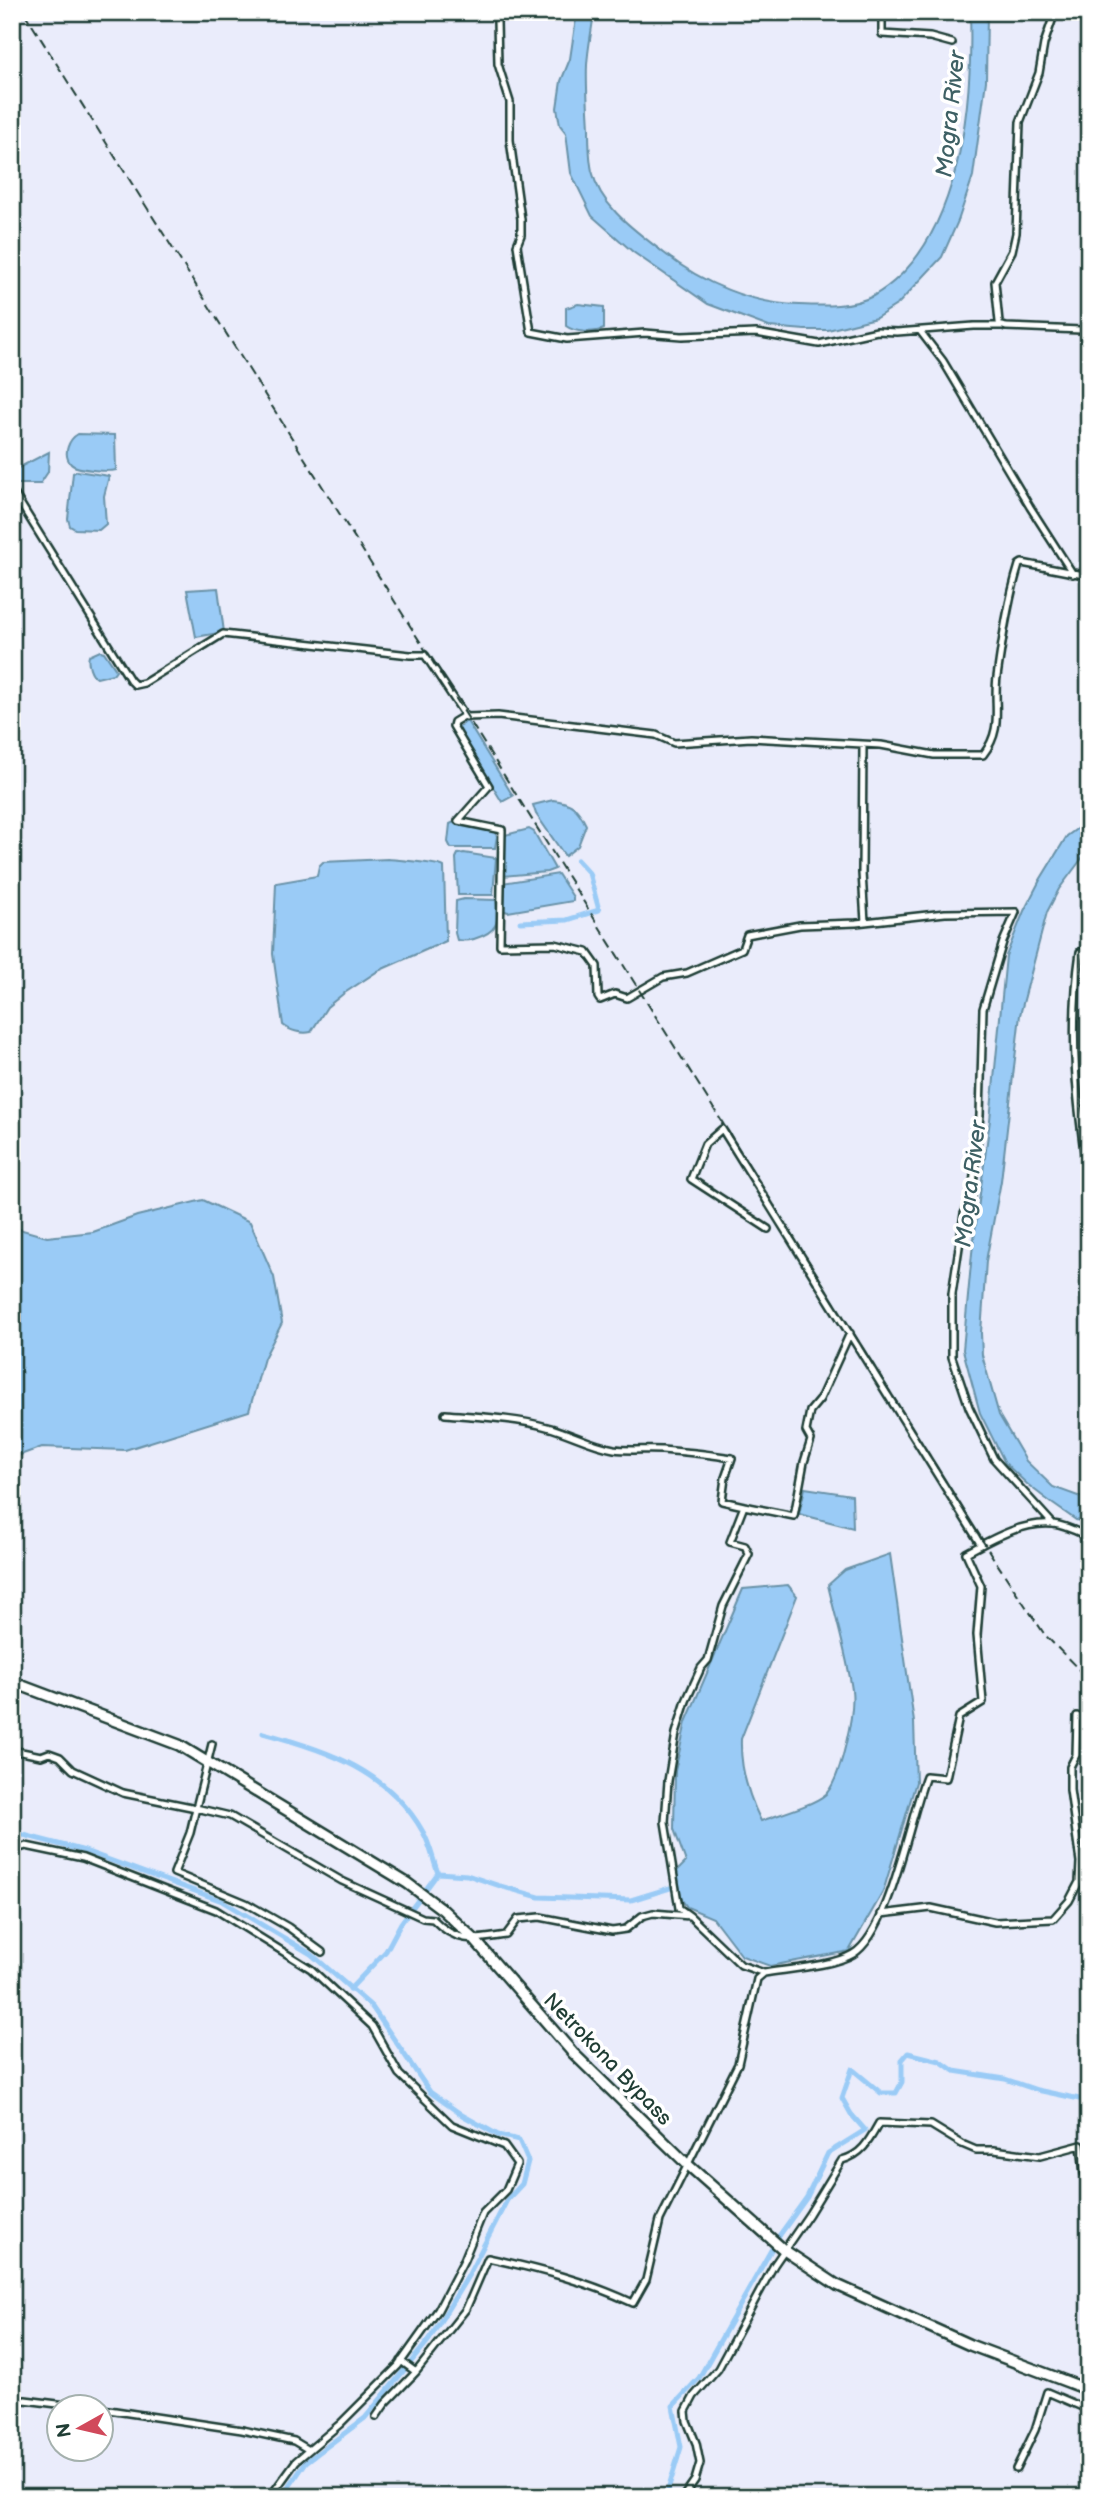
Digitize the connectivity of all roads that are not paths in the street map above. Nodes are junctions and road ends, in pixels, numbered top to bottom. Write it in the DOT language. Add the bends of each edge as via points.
graph roads {
  1 [pos="562,12"];
  2 [pos="882,12"];
  3 [pos="1055,12"];
  4 [pos="952,43"];
  5 [pos="1002,326"];
  6 [pos="920,331"];
  7 [pos="1089,341"];
  8 [pos="1089,368"];
  9 [pos="12,490"];
  10 [pos="1073,574"];
  11 [pos="1089,576"];
  12 [pos="464,716"];
  13 [pos="863,745"];
  14 [pos="865,922"];
  15 [pos="1089,951"];
  16 [pos="1089,1187"];
  17 [pos="768,1228"];
  18 [pos="1089,1244"];
  19 [pos="1089,1265"];
  20 [pos="850,1333"];
  21 [pos="446,1414"];
  22 [pos="744,1506"];
  23 [pos="1053,1524"];
  24 [pos="1089,1537"];
  25 [pos="981,1545"];
  26 [pos="12,1682"];
  27 [pos="1089,1722"];
  28 [pos="212,1744"];
  29 [pos="12,1750"];
  30 [pos="196,1808"];
  31 [pos="12,1848"];
  32 [pos="881,1914"];
  33 [pos="690,1916"];
  34 [pos="474,1939"];
  35 [pos="322,1952"];
  36 [pos="764,1973"];
  37 [pos="687,2164"];
  38 [pos="1089,2172"];
  39 [pos="784,2250"];
  40 [pos="401,2361"];
  41 [pos="416,2372"];
  42 [pos="1089,2390"];
  43 [pos="46,2402"];
  44 [pos="12,2405"];
  45 [pos="1089,2410"];
  46 [pos="116,2411"];
  47 [pos="376,2417"];
  48 [pos="309,2450"];
  49 [pos="1016,2469"];
  50 [pos="270,2497"];
  51 [pos="683,2497"];
  1 -- 6 [label="street" via="505,16 497,24 498,64 510,102 510,140 522,219 517,245 531,332 567,339 645,333 756,333 819,344 877,331"];
  2 -- 4 [label="street" via="882,34"];
  3 -- 5 [label="street" via="1040,73 1020,122 1016,233 995,282"];
  5 -- 6 [label="street"];
  5 -- 7 [label="street" via="1081,330 1087,332"];
  6 -- 10 [label="street"];
  7 -- 8 [label="street"];
  9 -- 12 [label="street" via="135,685 225,634 424,654"];
  10 -- 11 [label="street"];
  10 -- 13 [label="street" via="1022,563 1018,567 996,680 998,712 992,743 983,755 934,755"];
  12 -- 13 [label="street" via="650,734 674,743 751,738"];
  12 -- 14 [label="street" via="453,726 489,786 458,821 502,830 500,945 555,944 587,952 597,966 600,1000 615,994 627,998 663,977 687,973 742,949 747,935 800,925"];
  13 -- 14 [label="street"];
  14 -- 23 [label="street" via="945,913 1016,912 983,1009 980,1115 972,1195 964,1214 952,1294 952,1357 994,1459"];
  15 -- 16 [label="street" via="1080,952 1073,1025 1076,1094"];
  17 -- 20 [label="street" via="691,1179 705,1144 722,1129"];
  18 -- 19 [label="street"];
  20 -- 22 [label="street" via="810,1411 806,1431 811,1440 794,1516"];
  20 -- 25 [label="street"];
  21 -- 22 [label="street" via="520,1420 615,1449 732,1458 722,1501"];
  22 -- 33 [label="street" via="730,1542 745,1546 749,1554 723,1606 708,1660 686,1701 668,1781 665,1822 671,1866 679,1908"];
  23 -- 24 [label="street"];
  23 -- 25 [label="street" via="1024,1527"];
  25 -- 32 [label="street" via="966,1553 981,1586 977,1635 983,1702 959,1717 946,1778 926,1776"];
  26 -- 34 [label="main road, Netrokona Bypass" via="179,1745 413,1887"];
  27 -- 32 [label="street" via="1077,1716 1076,1755 1070,1767 1079,1882 1054,1919 995,1922 930,1908"];
  28 -- 30 [label="street"];
  29 -- 30 [label="street" via="60,1756 73,1770 123,1793"];
  30 -- 34 [label="street" via="230,1815 342,1881 433,1919 446,1933"];
  30 -- 35 [label="street" via="174,1872 246,1903"];
  31 -- 40 [label="street" via="26,1846 83,1858 216,1910 311,1969 372,2026 398,2074 452,2125 504,2146 517,2164 506,2190 484,2213 438,2310"];
  32 -- 36 [label="street" via="856,1953"];
  33 -- 34 [label="street" via="653,1913 626,1929 612,1931 540,1917 518,1919 506,1935"];
  33 -- 36 [label="street" via="741,1965"];
  34 -- 37 [label="main road, Netrokona Bypass" via="573,2053"];
  36 -- 37 [label="street" via="757,1979 738,2064"];
  37 -- 39 [label="main road, Netrokona Bypass"];
  37 -- 41 [label="street" via="660,2220 646,2280 633,2302 597,2286 488,2258 466,2309"];
  38 -- 39 [label="street" via="1084,2172 1081,2145 1040,2157 976,2150 931,2125 879,2123 857,2156 842,2160"];
  39 -- 42 [label="main road" via="837,2285 970,2345"];
  39 -- 51 [label="street" via="730,2350 686,2411 701,2463"];
  40 -- 41 [label="street"];
  40 -- 48 [label="street"];
  41 -- 47 [label="street"];
  43 -- 44 [label="street" via="25,2399"];
  45 -- 49 [label="street" via="1048,2392"];
  46 -- 48 [label="street" via="242,2430 295,2441"];
  48 -- 50 [label="street"];
}
